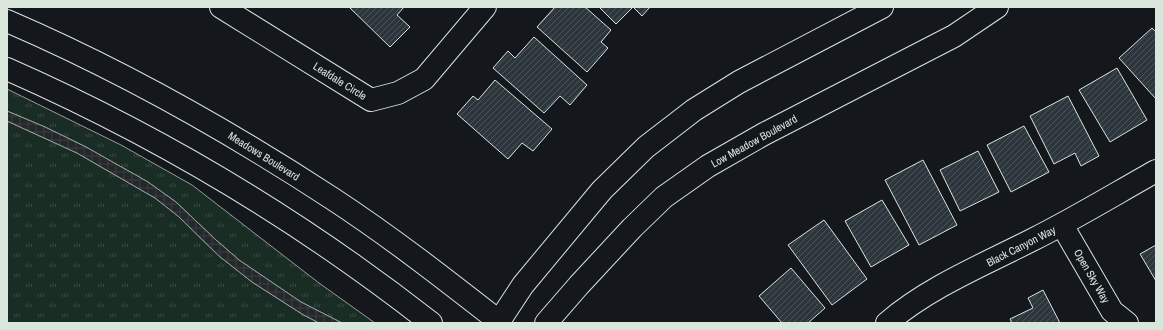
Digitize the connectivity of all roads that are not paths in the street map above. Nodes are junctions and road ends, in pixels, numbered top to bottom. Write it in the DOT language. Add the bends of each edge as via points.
graph roads {
  1 [pos="221,7"];
  2 [pos="485,7"];
  3 [pos="882,7"];
  4 [pos="997,7"];
  5 [pos="7,21"];
  6 [pos="7,69"];
  7 [pos="1156,171"];
  8 [pos="1062,225"];
  9 [pos="499,322"];
  10 [pos="431,323"];
  11 [pos="546,323"];
  12 [pos="888,323"];
  13 [pos="1127,323"];
  1 -- 2 [label="street, Leafdale Circle" via="372,100 398,93 424,79"];
  3 -- 9 [label="street" via="739,82 694,110 646,147 602,190 523,285"];
  4 -- 11 [label="street, Low Meadow Boulevard" via="954,36 764,134 708,166 664,197 632,228"];
  5 -- 9 [label="street, Meadows Boulevard" via="128,78 268,158 395,243"];
  6 -- 10 [label="street" via="150,139 238,190 382,284"];
  7 -- 8 [label="street, Black Canyon Way"];
  8 -- 12 [label="street, Black Canyon Way" via="917,300"];
  8 -- 13 [label="street, Open Sky Way" via="1112,311"];
}
